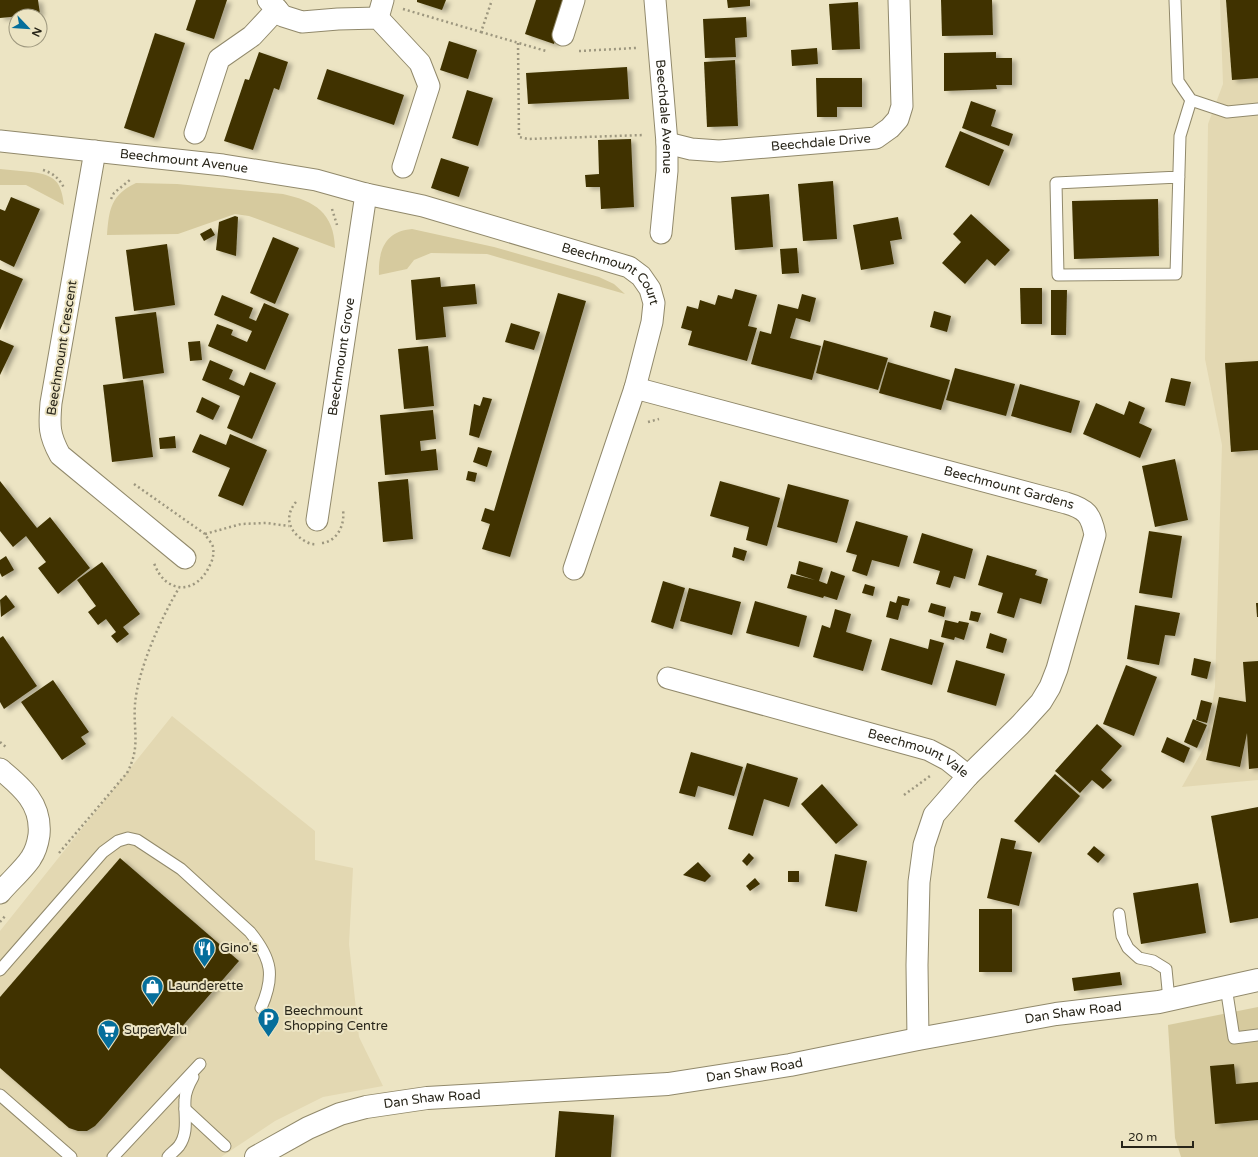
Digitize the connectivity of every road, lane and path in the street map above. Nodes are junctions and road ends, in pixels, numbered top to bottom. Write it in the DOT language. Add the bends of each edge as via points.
graph roads {
  1 [pos="492,0"];
  2 [pos="574,0"];
  3 [pos="655,0"];
  4 [pos="899,0"];
  5 [pos="1175,0"];
  6 [pos="272,5"];
  7 [pos="381,7"];
  8 [pos="563,35"];
  9 [pos="518,44"];
  10 [pos="1191,100"];
  11 [pos="1258,109"];
  12 [pos="195,133"];
  13 [pos="666,139"];
  14 [pos="0,141"];
  15 [pos="95,151"];
  16 [pos="403,168"];
  17 [pos="38,169"];
  18 [pos="1179,177"];
  19 [pos="136,179"];
  20 [pos="66,192"];
  21 [pos="366,194"];
  22 [pos="111,200"];
  23 [pos="331,207"];
  24 [pos="339,232"];
  25 [pos="661,233"];
  26 [pos="635,388"];
  27 [pos="664,419"];
  28 [pos="646,424"];
  29 [pos="129,480"];
  30 [pos="297,500"];
  31 [pos="342,507"];
  32 [pos="317,520"];
  33 [pos="289,526"];
  34 [pos="204,534"];
  35 [pos="185,558"];
  36 [pos="153,560"];
  37 [pos="574,569"];
  38 [pos="179,588"];
  39 [pos="668,678"];
  40 [pos="950,762"];
  41 [pos="0,769"];
  42 [pos="968,776"];
  43 [pos="904,795"];
  44 [pos="58,854"];
  45 [pos="5,902"];
  46 [pos="1119,914"];
  47 [pos="0,922"];
  48 [pos="0,970"];
  49 [pos="1258,980"];
  50 [pos="1226,987"];
  51 [pos="1169,1000"];
  52 [pos="261,1008"];
  53 [pos="1258,1035"];
  54 [pos="918,1039"];
  55 [pos="0,1095"];
  56 [pos="185,1109"];
  57 [pos="225,1146"];
  58 [pos="71,1157"];
  59 [pos="113,1157"];
  60 [pos="168,1157"];
  61 [pos="256,1157"];
  1 -- 7 [label="path" via="481,32"];
  2 -- 8 [label="street"];
  3 -- 13 [label="street, Beechdale Avenue"];
  4 -- 13 [label="street, Beechdale Drive" via="902,106 898,119 876,138 719,151 691,149"];
  5 -- 10 [label="lane" via="1178,81"];
  6 -- 7 [label="street" via="283,16 302,22 338,19"];
  6 -- 12 [label="street" via="252,36 219,59"];
  7 -- 16 [label="street" via="420,63 429,86"];
  9 -- 13 [label="path" via="519,137"];
  10 -- 11 [label="lane" via="1227,112"];
  10 -- 18 [label="lane" via="1180,136"];
  13 -- 25 [label="street, Beechdale Avenue" via="667,171"];
  14 -- 15 [label="street, Beechmount Avenue"];
  15 -- 21 [label="street, Beechmount Avenue" via="308,179"];
  15 -- 35 [label="street, Beechmount Crescent" via="51,403 50,426 53,443 60,455"];
  17 -- 20 [label="path" via="54,175 62,182"];
  18 -- 18 [label="lane" via="1176,274 1058,275 1056,183"];
  19 -- 22 [label="path" via="123,184"];
  21 -- 26 [label="street, Beechmount Court" via="423,206 629,267 642,276 650,289 654,303 652,322"];
  21 -- 32 [label="street, Beechmount Grove"];
  23 -- 24 [label="path"];
  26 -- 37 [label="street, Beechmount Court"];
  26 -- 42 [label="street, Beechmount Gardens" via="1085,511 1092,520 1094,535 1050,687 1041,702 1020,725"];
  27 -- 28 [label="path"];
  29 -- 34 [label="path"];
  30 -- 33 [label="path" via="291,508"];
  31 -- 33 [label="path" via="343,520 332,541 314,544 304,541"];
  33 -- 34 [label="path" via="266,523 241,524"];
  34 -- 38 [label="path" via="213,546 213,557 207,572 200,581"];
  36 -- 38 [label="path" via="158,573 166,583"];
  38 -- 44 [label="path" via="156,633 138,687 135,705 136,752 133,762 127,773"];
  39 -- 40 [label="street, Beechmount Vale" via="929,750"];
  40 -- 42 [label="street, Beechmount Vale"];
  40 -- 43 [label="path"];
  41 -- 45 [label="street" via="30,798 37,812 40,827 31,858"];
  42 -- 54 [label="street, Beechmount Vale" via="934,815 924,845 919,882"];
  45 -- 47 [label="path"];
  46 -- 51 [label="lane" via="1122,936 1128,948 1139,958 1153,961 1166,970"];
  48 -- 52 [label="lane" via="103,852 118,841 128,838 137,840 181,869 256,939 266,957 270,978"];
  49 -- 50 [label="street, Dan Shaw Road"];
  50 -- 51 [label="street, Dan Shaw Road"];
  50 -- 53 [label="lane" via="1234,1038"];
  51 -- 54 [label="street, Dan Shaw Road" via="1056,1014"];
  54 -- 61 [label="street, Dan Shaw Road" via="790,1065 668,1084 427,1098 366,1107 340,1114 308,1128"];
  55 -- 58 [label="lane"];
  56 -- 57 [label="lane"];
  56 -- 59 [label="lane" via="187,1089 200,1064"];
  56 -- 60 [label="lane" via="184,1136 179,1146"];
}
